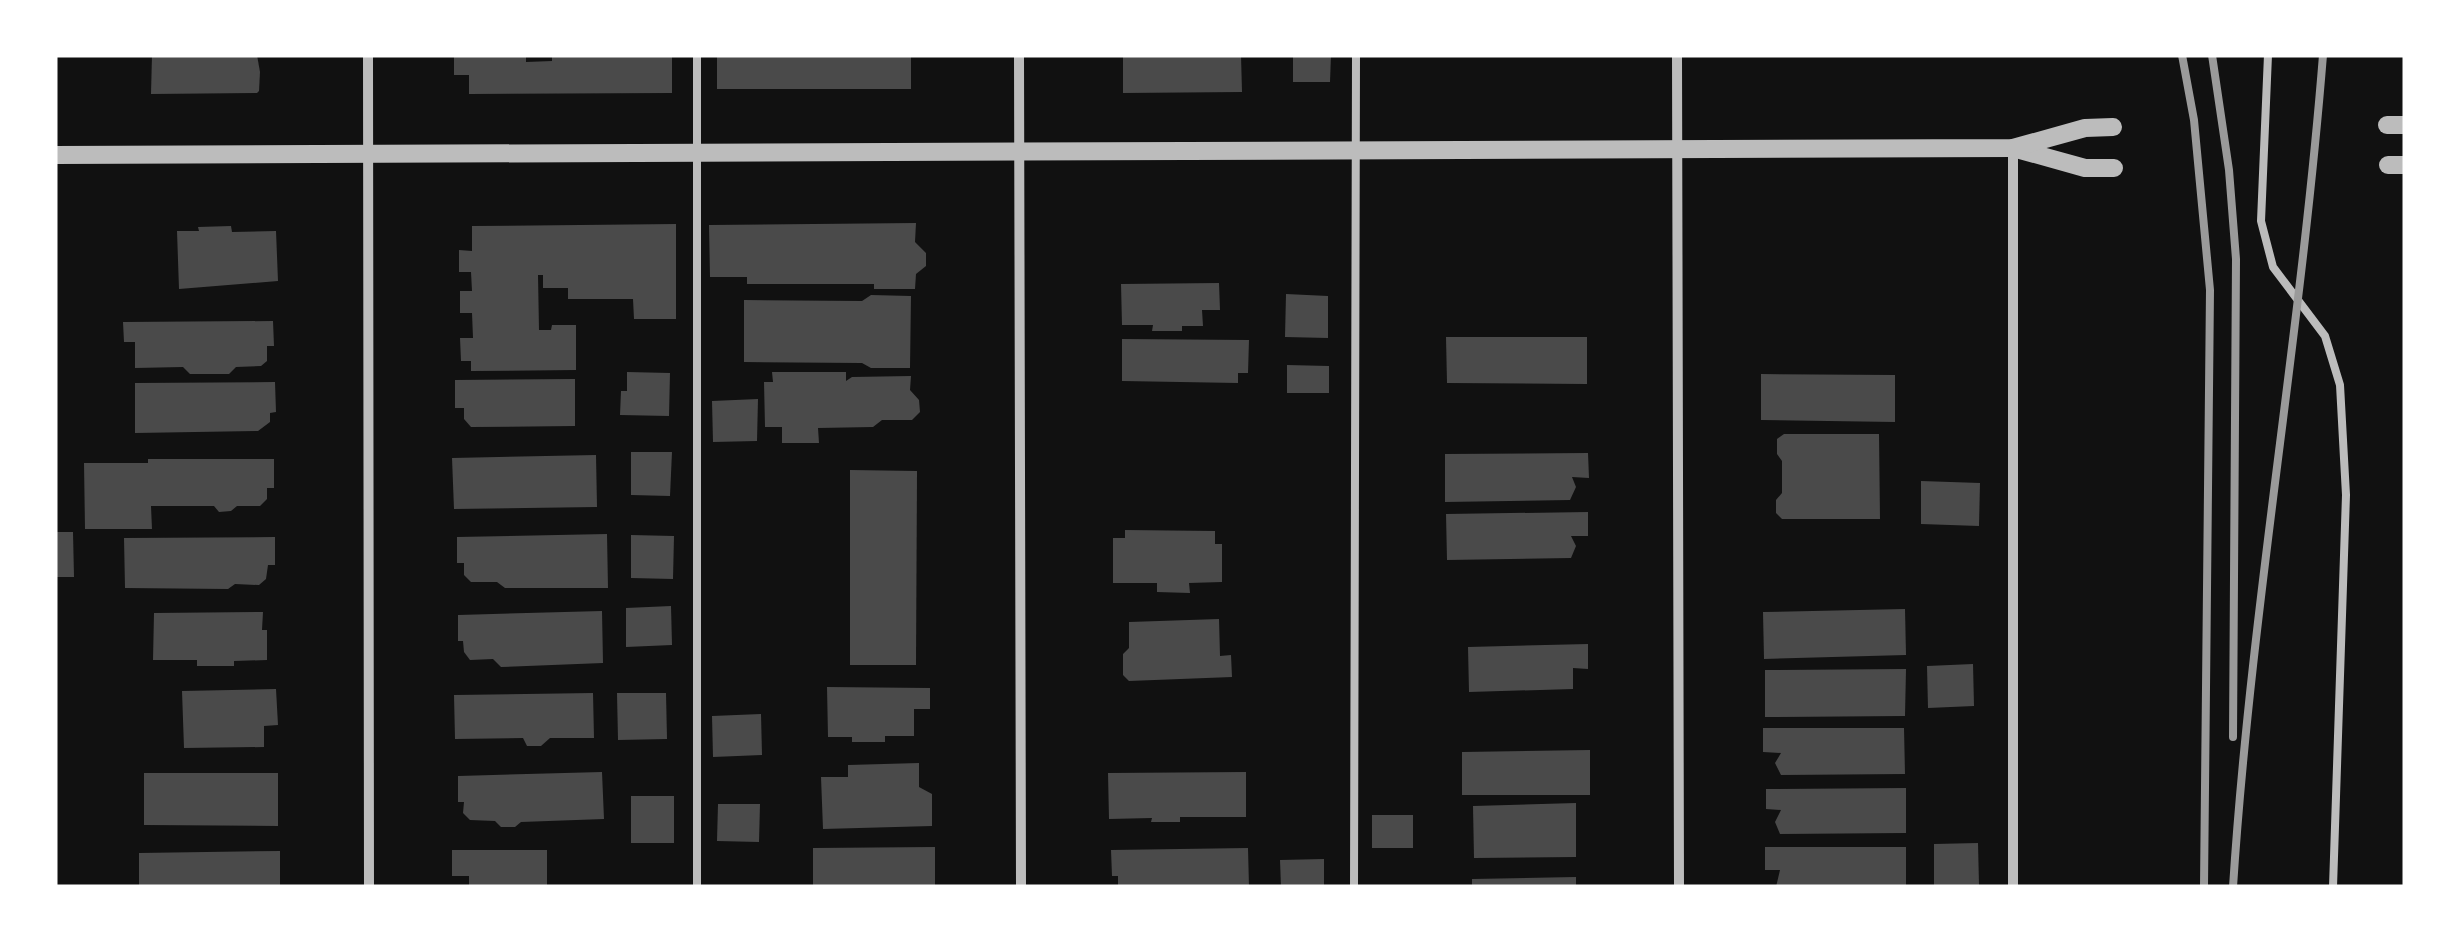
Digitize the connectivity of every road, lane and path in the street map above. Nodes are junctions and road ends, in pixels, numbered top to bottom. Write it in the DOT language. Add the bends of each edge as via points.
graph roads {
  1 [pos="368,55"];
  2 [pos="697,55"];
  3 [pos="1019,55"];
  4 [pos="1356,55"];
  5 [pos="1677,55"];
  6 [pos="2268,55"];
  7 [pos="2114,127"];
  8 [pos="2013,148"];
  9 [pos="1678,149"];
  10 [pos="1019,151"];
  11 [pos="1356,151"];
  12 [pos="697,153"];
  13 [pos="368,154"];
  14 [pos="55,155"];
  15 [pos="2114,168"];
  16 [pos="369,887"];
  17 [pos="697,887"];
  18 [pos="1020,887"];
  19 [pos="1354,887"];
  20 [pos="1678,887"];
  21 [pos="2013,887"];
  22 [pos="2333,887"];
  1 -- 13 [label="street"];
  2 -- 12 [label="lane"];
  3 -- 10 [label="street"];
  4 -- 11 [label="lane"];
  5 -- 9 [label="street"];
  6 -- 22 [label="lane" via="2261,221 2273,267 2325,336 2340,384 2346,495"];
  7 -- 8 [label="street"];
  8 -- 9 [label="street"];
  8 -- 15 [label="street" via="2086,168"];
  8 -- 21 [label="street"];
  9 -- 11 [label="street"];
  9 -- 20 [label="street"];
  10 -- 11 [label="street"];
  10 -- 12 [label="street"];
  10 -- 18 [label="street"];
  11 -- 19 [label="lane"];
  12 -- 13 [label="street"];
  12 -- 17 [label="lane"];
  13 -- 14 [label="street"];
  13 -- 16 [label="street"];
}
